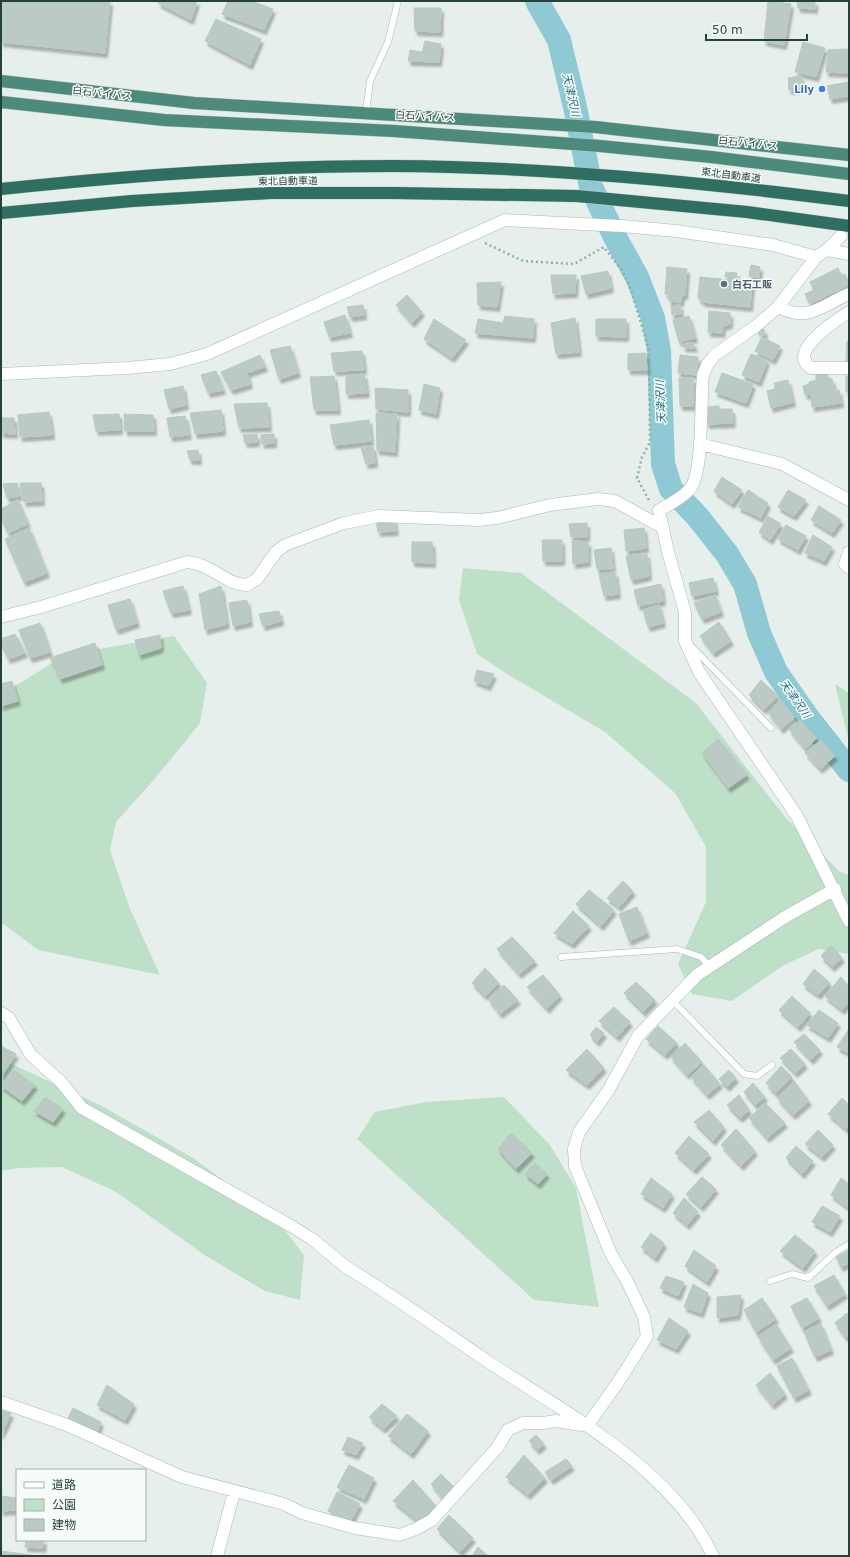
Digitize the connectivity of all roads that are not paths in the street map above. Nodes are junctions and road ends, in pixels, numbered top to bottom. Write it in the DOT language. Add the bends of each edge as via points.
graph roads {
  1 [pos="398,1"];
  2 [pos="1,81"];
  3 [pos="1,102"];
  4 [pos="366,112"];
  5 [pos="849,155"];
  6 [pos="849,174"];
  7 [pos="1,189"];
  8 [pos="849,201"];
  9 [pos="1,213"];
  10 [pos="849,226"];
  11 [pos="841,236"];
  12 [pos="822,254"];
  13 [pos="849,254"];
  14 [pos="849,294"];
  15 [pos="778,307"];
  16 [pos="849,312"];
  17 [pos="849,368"];
  18 [pos="1,374"];
  19 [pos="700,444"];
  20 [pos="849,500"];
  21 [pos="662,527"];
  22 [pos="849,552"];
  23 [pos="849,568"];
  24 [pos="1,617"];
  25 [pos="685,640"];
  26 [pos="771,728"];
  27 [pos="835,888"];
  28 [pos="849,920"];
  29 [pos="561,957"];
  30 [pos="710,967"];
  31 [pos="673,1001"];
  32 [pos="1,1013"];
  33 [pos="772,1065"];
  34 [pos="849,1244"];
  35 [pos="770,1281"];
  36 [pos="1,1402"];
  37 [pos="587,1426"];
  38 [pos="234,1492"];
  39 [pos="217,1556"];
  40 [pos="713,1556"];
  1 -- 4 [label="lane" via="388,42 370,81"];
  2 -- 4 [label="highway, 白石バイパス" via="194,103"];
  3 -- 6 [label="highway, 白石バイパス" via="164,120 558,142"];
  4 -- 5 [label="highway, 白石バイパス" via="595,127"];
  7 -- 8 [label="highway, 東北自動車道" via="267,168 395,166 610,175 712,184"];
  9 -- 10 [label="highway, 東北自動車道" via="132,201 270,193 577,196 747,212"];
  11 -- 12 [label="street"];
  12 -- 13 [label="street"];
  12 -- 15 [label="street"];
  12 -- 18 [label="street" via="773,245 622,226 505,220 206,354 170,364"];
  14 -- 15 [label="street" via="822,308 800,315"];
  15 -- 19 [label="street" via="715,355 707,365 701,389"];
  16 -- 17 [label="street" via="814,339 806,348 804,357 807,366 811,368"];
  19 -- 20 [label="street" via="782,464"];
  19 -- 21 [label="street" via="693,481 686,492 659,510"];
  21 -- 24 [label="street" via="615,501 598,500 550,505 479,520 379,516 344,523 284,545 257,579 247,586 234,583 206,566 187,562"];
  21 -- 25 [label="street" via="685,612"];
  22 -- 23 [label="street" via="845,564"];
  25 -- 26 [label="lane"];
  25 -- 27 [label="street" via="699,672 797,816"];
  27 -- 28 [label="street"];
  27 -- 30 [label="street" via="785,917"];
  29 -- 30 [label="lane" via="676,949 701,957"];
  30 -- 31 [label="street" via="697,975"];
  31 -- 33 [label="lane" via="744,1074 757,1076"];
  31 -- 37 [label="street" via="638,1036 608,1091 579,1132 574,1149 575,1166 611,1254 644,1317 647,1336"];
  32 -- 37 [label="street" via="9,1018 32,1055 61,1082 82,1108 292,1226 346,1267"];
  34 -- 35 [label="lane" via="836,1252 808,1278 792,1274"];
  36 -- 38 [label="street" via="67,1425 182,1476"];
  37 -- 38 [label="street" via="556,1421 523,1423 508,1430 497,1448 432,1520 400,1535 355,1528 302,1513 284,1504"];
  37 -- 40 [label="street" via="624,1453 674,1497 704,1538"];
  38 -- 39 [label="street"];
}
